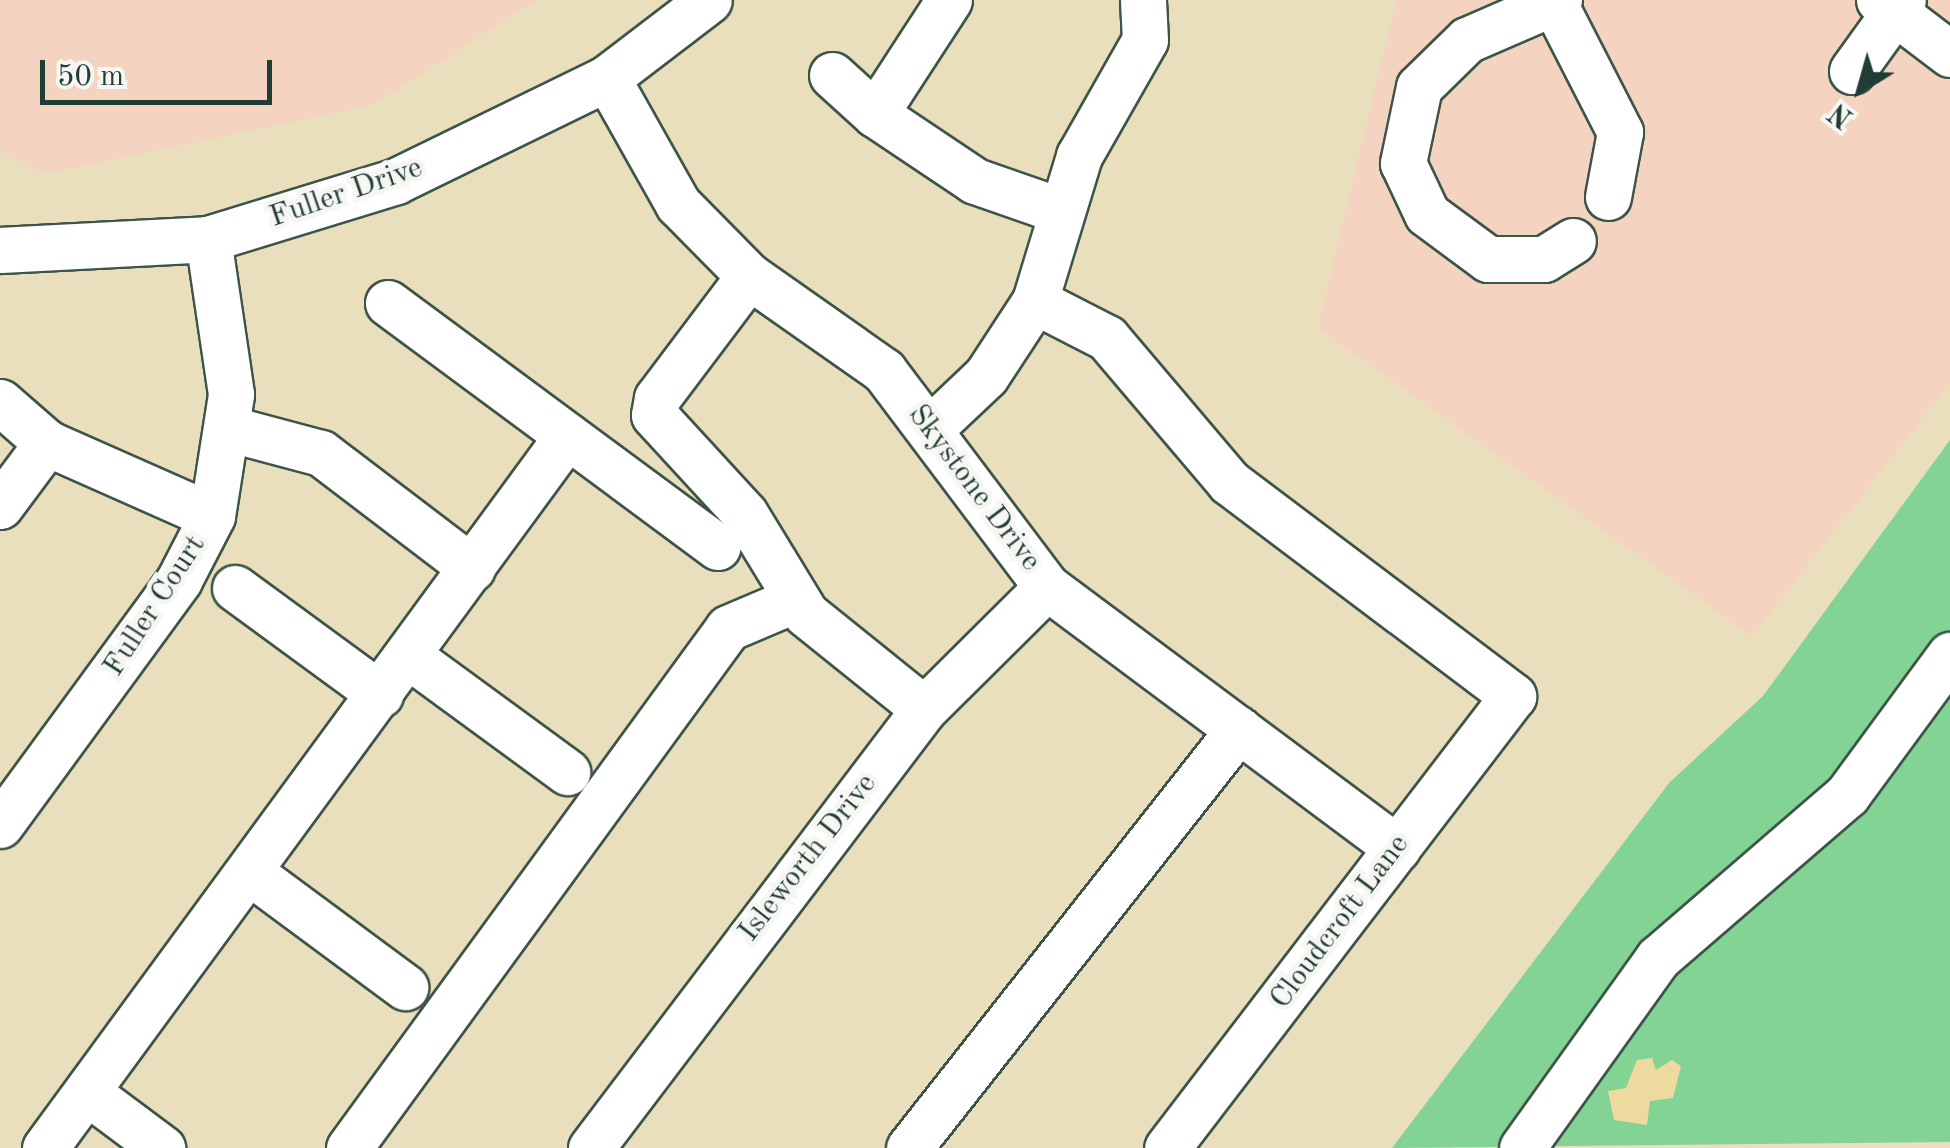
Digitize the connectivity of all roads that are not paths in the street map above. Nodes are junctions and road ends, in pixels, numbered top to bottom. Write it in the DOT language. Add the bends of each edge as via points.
graph roads {
  1 [pos="709,0"];
  2 [pos="949,0"];
  3 [pos="1143,0"];
  4 [pos="1557,3"];
  5 [pos="1892,4"];
  6 [pos="1950,54"];
  7 [pos="1852,71"];
  8 [pos="832,75"];
  9 [pos="607,78"];
  10 [pos="875,114"];
  11 [pos="1608,197"];
  12 [pos="1060,211"];
  13 [pos="208,239"];
  14 [pos="1573,242"];
  15 [pos="0,250"];
  16 [pos="750,276"];
  17 [pos="1035,301"];
  18 [pos="388,303"];
  19 [pos="0,402"];
  20 [pos="932,427"];
  21 [pos="228,428"];
  22 [pos="567,436"];
  23 [pos="47,442"];
  24 [pos="0,506"];
  25 [pos="212,516"];
  26 [pos="718,547"];
  27 [pos="472,568"];
  28 [pos="1048,587"];
  29 [pos="234,588"];
  30 [pos="794,600"];
  31 [pos="1950,655"];
  32 [pos="410,656"];
  33 [pos="380,694"];
  34 [pos="924,709"];
  35 [pos="1239,729"];
  36 [pos="567,772"];
  37 [pos="0,825"];
  38 [pos="1397,848"];
  39 [pos="251,873"];
  40 [pos="404,987"];
  41 [pos="86,1092"];
  42 [pos="45,1148"];
  43 [pos="162,1148"];
  44 [pos="349,1148"];
  45 [pos="591,1148"];
  46 [pos="909,1148"];
  47 [pos="1167,1148"];
  48 [pos="1522,1148"];
  1 -- 9 [label="street, Fuller Drive"];
  2 -- 10 [label="street"];
  3 -- 12 [label="street" via="1145,40 1101,108"];
  4 -- 11 [label="street" via="1620,132"];
  4 -- 14 [label="street" via="1467,40 1419,87 1403,163 1427,214 1488,259 1544,259"];
  5 -- 6 [label="street"];
  5 -- 7 [label="street"];
  8 -- 10 [label="street"];
  9 -- 13 [label="street, Fuller Drive" via="396,181"];
  9 -- 16 [label="street, Skystone Drive" via="678,204"];
  10 -- 12 [label="street" via="974,182"];
  12 -- 17 [label="street"];
  13 -- 15 [label="street, Fuller Drive"];
  13 -- 21 [label="street, Fuller Court" via="231,394"];
  16 -- 20 [label="street, Skystone Drive" via="884,370"];
  16 -- 30 [label="street" via="657,398 663,434 745,514"];
  17 -- 20 [label="street" via="986,376"];
  17 -- 38 [label="street, Cloudcroft Lane" via="1107,338 1229,482 1513,696"];
  18 -- 22 [label="street"];
  19 -- 23 [label="street"];
  20 -- 28 [label="street, Skystone Drive"];
  21 -- 25 [label="street, Fuller Court"];
  21 -- 27 [label="street" via="321,453"];
  22 -- 26 [label="street"];
  22 -- 27 [label="street"];
  23 -- 24 [label="street"];
  23 -- 25 [label="street"];
  25 -- 37 [label="street, Fuller Court" via="179,580"];
  27 -- 32 [label="street"];
  28 -- 34 [label="street, Isleworth Drive"];
  28 -- 35 [label="street, Skystone Drive"];
  29 -- 33 [label="street"];
  30 -- 34 [label="street" via="836,644"];
  30 -- 44 [label="street" via="728,628"];
  31 -- 48 [label="street" via="1847,794 1658,958"];
  32 -- 33 [label="street"];
  32 -- 36 [label="street"];
  33 -- 39 [label="street"];
  34 -- 45 [label="street, Isleworth Drive"];
  35 -- 38 [label="street, Skystone Drive"];
  35 -- 46 [label="street" via="945,1114"];
  38 -- 47 [label="street, Cloudcroft Lane"];
  39 -- 40 [label="street"];
  39 -- 41 [label="street"];
  41 -- 42 [label="street"];
  41 -- 43 [label="street"];
}
